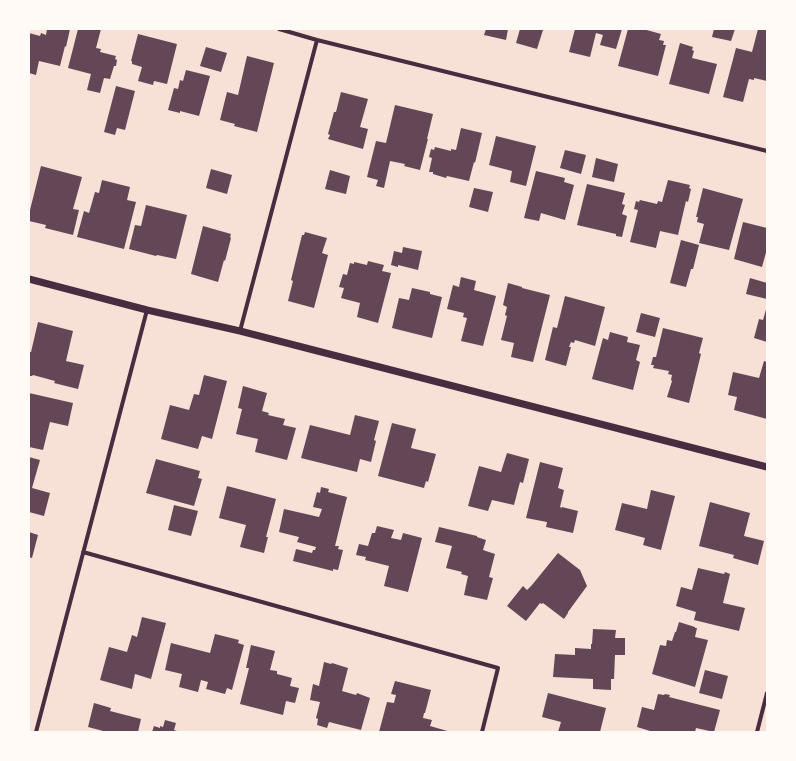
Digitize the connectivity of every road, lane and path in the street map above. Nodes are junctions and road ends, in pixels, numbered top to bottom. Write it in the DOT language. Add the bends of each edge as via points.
graph roads {
  1 [pos="279,29"];
  2 [pos="318,40"];
  3 [pos="767,151"];
  4 [pos="29,279"];
  5 [pos="147,310"];
  6 [pos="240,330"];
  7 [pos="767,467"];
  8 [pos="83,552"];
  9 [pos="767,693"];
  10 [pos="36,732"];
  11 [pos="482,732"];
  12 [pos="758,732"];
  1 -- 2 [label="street"];
  2 -- 3 [label="street"];
  2 -- 6 [label="street"];
  4 -- 5 [label="street"];
  5 -- 6 [label="street"];
  5 -- 8 [label="street"];
  6 -- 7 [label="street"];
  8 -- 10 [label="street"];
  8 -- 11 [label="street" via="498,668"];
  9 -- 12 [label="street"];
}
